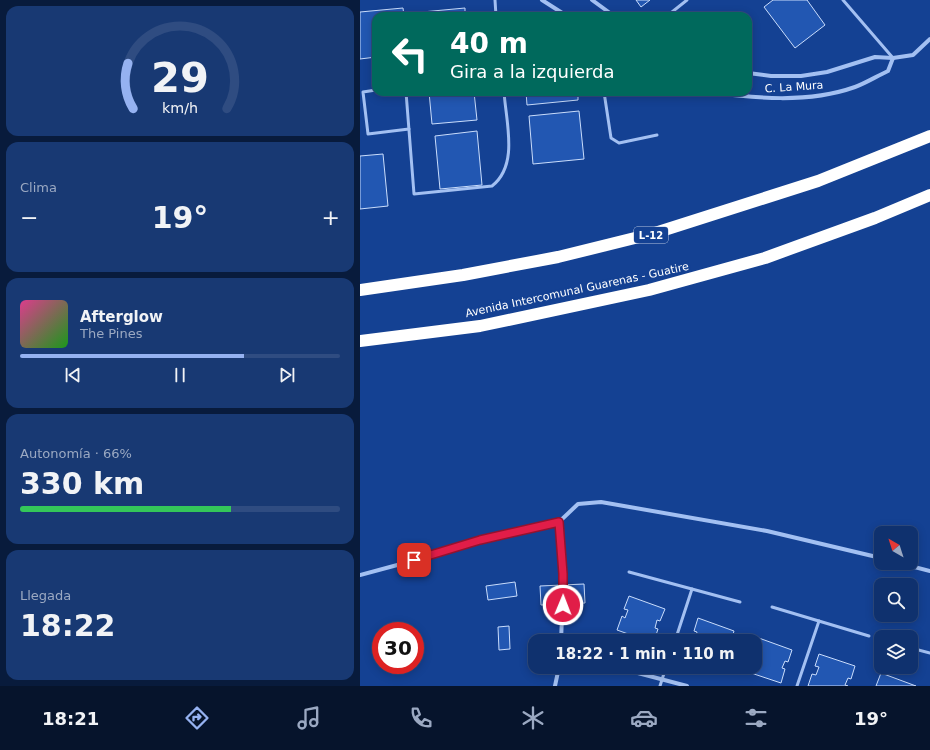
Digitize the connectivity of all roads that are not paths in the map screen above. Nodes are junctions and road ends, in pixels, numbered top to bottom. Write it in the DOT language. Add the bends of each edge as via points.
graph roads {
  1 [pos="495,0"];
  2 [pos="542,0"];
  3 [pos="592,0"];
  4 [pos="687,0"];
  5 [pos="843,0"];
  6 [pos="496,12"];
  7 [pos="561,12"];
  8 [pos="608,12"];
  9 [pos="672,12"];
  10 [pos="930,39"];
  11 [pos="893,58"];
  12 [pos="752,74"];
  13 [pos="372,91"];
  14 [pos="406,96"];
  15 [pos="504,96"];
  16 [pos="605,96"];
  17 [pos="736,96"];
  18 [pos="409,129"];
  19 [pos="657,135"];
  20 [pos="930,136"];
  21 [pos="930,195"];
  22 [pos="360,290"];
  23 [pos="360,341"];
  24 [pos="559,522"];
  25 [pos="874,556"];
  26 [pos="918,568"];
  27 [pos="930,571"];
  28 [pos="629,572"];
  29 [pos="360,575"];
  30 [pos="692,589"];
  31 [pos="740,602"];
  32 [pos="772,607"];
  33 [pos="819,621"];
  34 [pos="561,634"];
  35 [pos="677,634"];
  36 [pos="869,636"];
  37 [pos="918,650"];
  38 [pos="930,653"];
  39 [pos="558,674"];
  40 [pos="642,674"];
  41 [pos="664,674"];
  42 [pos="662,679"];
  43 [pos="555,686"];
  44 [pos="660,686"];
  45 [pos="687,686"];
  46 [pos="797,686"];
  1 -- 6 [label="lane"];
  2 -- 7 [label="street"];
  3 -- 8 [label="street"];
  4 -- 9 [label="lane"];
  5 -- 11 [label="lane"];
  10 -- 11 [label="street" via="913,55"];
  11 -- 12 [label="street" via="875,57 827,72 801,76"];
  11 -- 17 [label="street, C. La Mura" via="888,71 855,87 825,95 759,99"];
  13 -- 18 [label="lane" via="364,92 368,134"];
  14 -- 18 [label="lane"];
  15 -- 18 [label="lane" via="509,150 501,179 492,186 414,194"];
  16 -- 19 [label="lane" via="611,138 620,142"];
  20 -- 22 [label="highway, L-12" via="818,181 656,233 558,258"];
  21 -- 23 [label="highway, Avenida Intercomunal Guarenas - Guatire" via="766,258 649,290 480,326"];
  24 -- 25 [label="street" via="578,504 620,504 767,531"];
  24 -- 29 [label="street" via="480,540"];
  24 -- 34 [label="street" via="564,592"];
  26 -- 27 [label="street"];
  28 -- 30 [label="lane"];
  30 -- 31 [label="lane"];
  30 -- 35 [label="lane"];
  32 -- 33 [label="lane"];
  33 -- 36 [label="lane"];
  33 -- 46 [label="lane"];
  37 -- 38 [label="lane"];
  39 -- 43 [label="street"];
  40 -- 42 [label="street"];
  41 -- 42 [label="lane"];
  42 -- 44 [label="lane"];
  42 -- 45 [label="street"];
}
